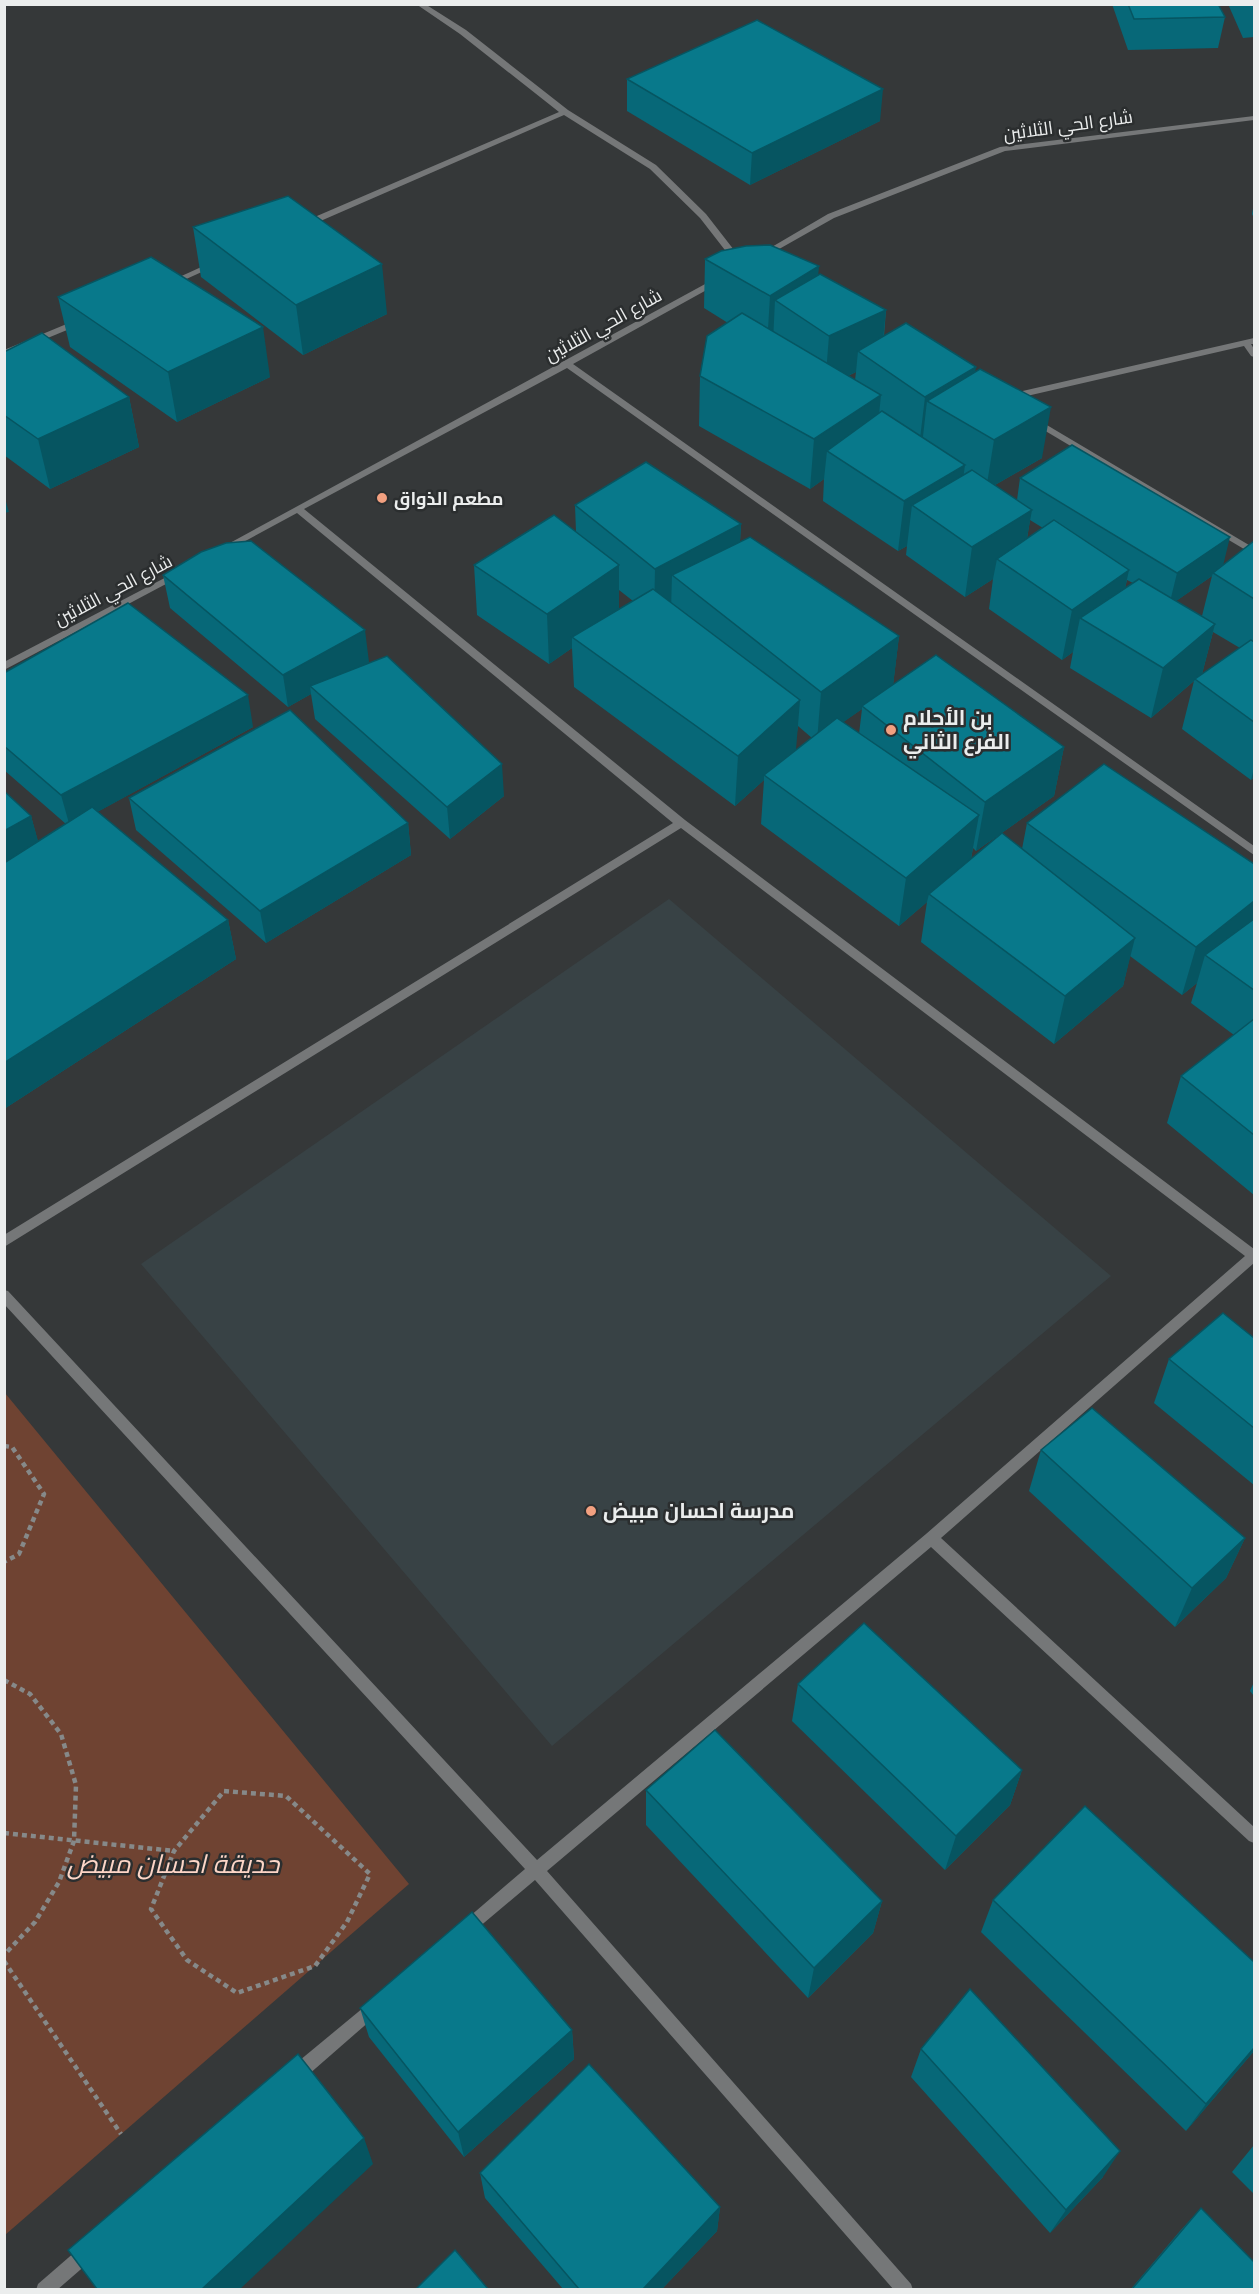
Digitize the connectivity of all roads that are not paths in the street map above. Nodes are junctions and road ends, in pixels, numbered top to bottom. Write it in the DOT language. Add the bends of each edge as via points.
graph roads {
  1 [pos="419,4"];
  2 [pos="565,112"];
  3 [pos="1254,118"];
  4 [pos="293,230"];
  5 [pos="758,257"];
  6 [pos="218,263"];
  7 [pos="768,263"];
  8 [pos="741,266"];
  9 [pos="154,290"];
  10 [pos="90,317"];
  11 [pos="1250,341"];
  12 [pos="4,353"];
  13 [pos="1254,354"];
  14 [pos="567,364"];
  15 [pos="1009,406"];
  16 [pos="1029,418"];
  17 [pos="298,509"];
  18 [pos="1254,552"];
  19 [pos="214,554"];
  20 [pos="183,571"];
  21 [pos="4,667"];
  22 [pos="681,823"];
  23 [pos="1254,851"];
  24 [pos="4,1242"];
  25 [pos="1254,1256"];
  26 [pos="4,1295"];
  27 [pos="931,1538"];
  28 [pos="1254,1836"];
  29 [pos="536,1870"];
  30 [pos="454,1940"];
  31 [pos="381,2002"];
  32 [pos="281,2087"];
  33 [pos="99,2243"];
  34 [pos="44,2289"];
  35 [pos="905,2289"];
  1 -- 2 [label="street" via="463,32"];
  2 -- 4 [label="street"];
  2 -- 8 [label="street" via="653,167 703,216"];
  3 -- 5 [label="street, شارع الحي الثلاثين" via="1003,148 831,216"];
  5 -- 7 [label="street"];
  5 -- 8 [label="street, شارع الحي الثلاثين"];
  6 -- 9 [label="street"];
  8 -- 14 [label="street, شارع الحي الثلاثين"];
  10 -- 12 [label="street"];
  11 -- 13 [label="street"];
  11 -- 15 [label="street" via="999,400"];
  14 -- 17 [label="street, شارع الحي الثلاثين"];
  14 -- 23 [label="street"];
  16 -- 18 [label="street"];
  17 -- 19 [label="street, شارع الحي الثلاثين"];
  17 -- 22 [label="street"];
  20 -- 21 [label="street, شارع الحي الثلاثين"];
  22 -- 24 [label="street"];
  22 -- 25 [label="street"];
  25 -- 27 [label="street"];
  26 -- 29 [label="street"];
  27 -- 28 [label="street"];
  27 -- 29 [label="street"];
  29 -- 30 [label="street"];
  29 -- 35 [label="street"];
  31 -- 32 [label="street"];
  33 -- 34 [label="street"];
}
